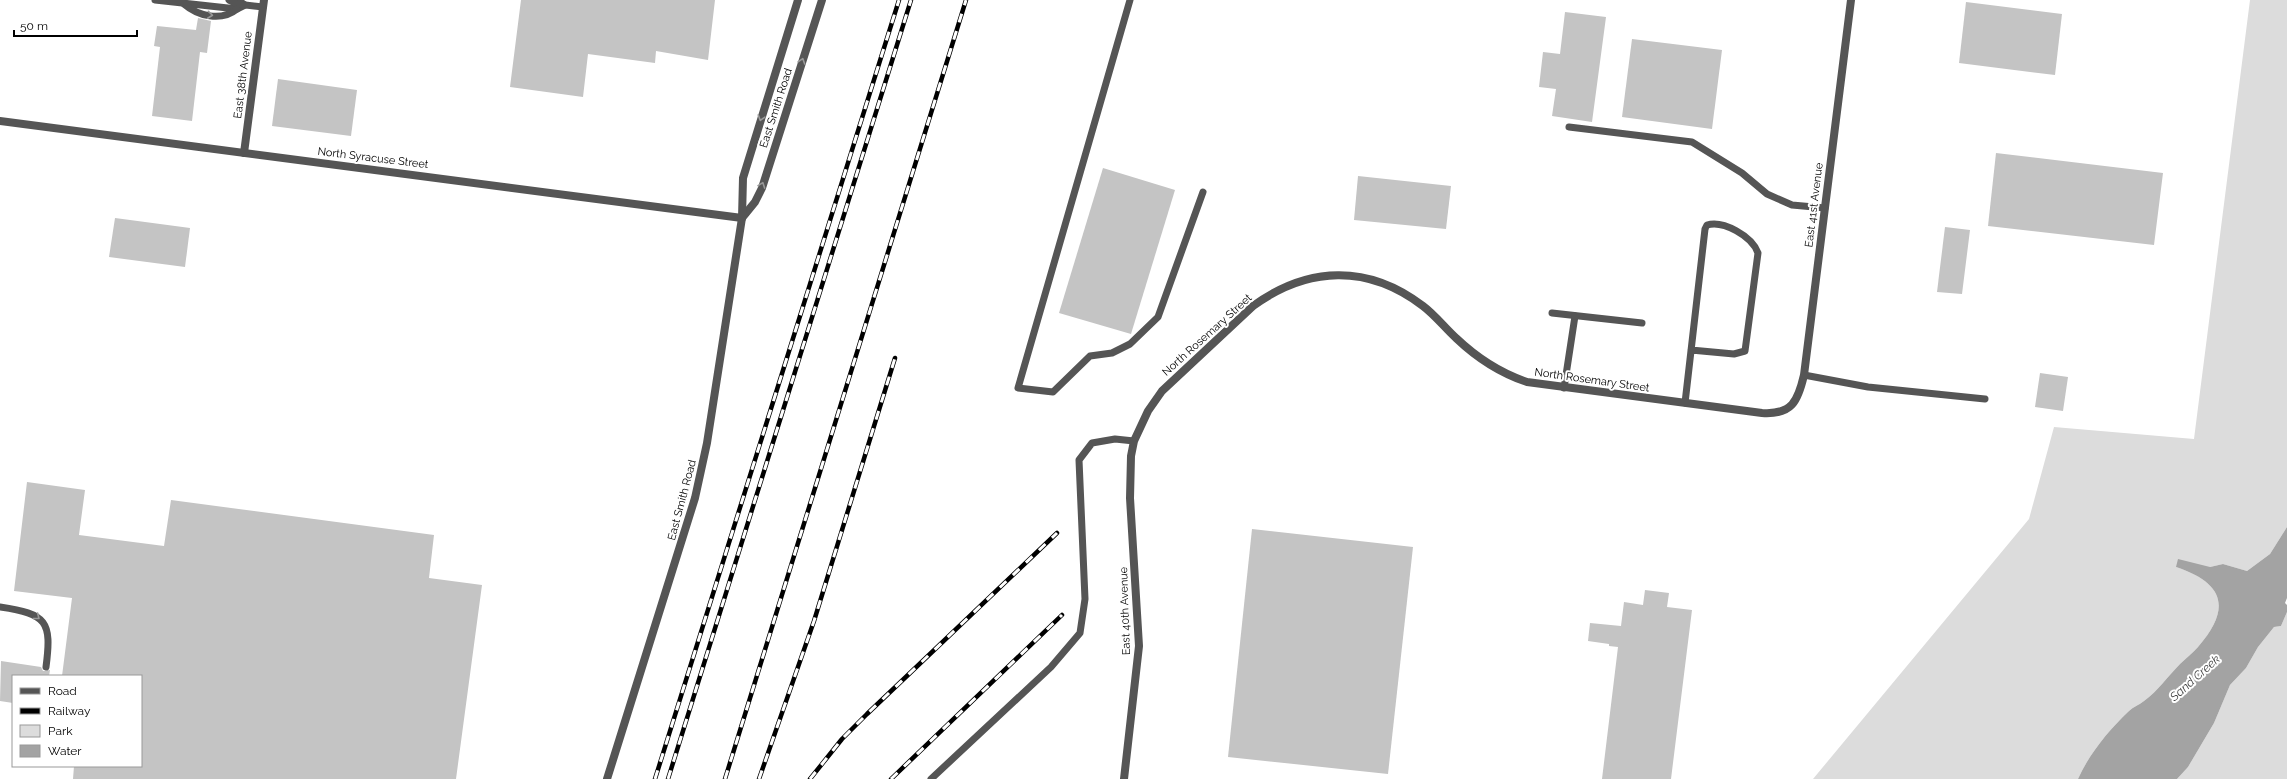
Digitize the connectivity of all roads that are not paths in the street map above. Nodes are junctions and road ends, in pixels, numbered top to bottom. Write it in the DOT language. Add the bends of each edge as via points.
graph roads {
  1 [pos="155,0"];
  2 [pos="229,0"];
  3 [pos="238,0"];
  4 [pos="798,0"];
  5 [pos="822,0"];
  6 [pos="1130,0"];
  7 [pos="1851,0"];
  8 [pos="263,4"];
  9 [pos="245,5"];
  10 [pos="0,121"];
  11 [pos="1569,127"];
  12 [pos="244,153"];
  13 [pos="1203,192"];
  14 [pos="1825,208"];
  15 [pos="742,218"];
  16 [pos="1552,313"];
  17 [pos="1575,316"];
  18 [pos="1642,323"];
  19 [pos="1691,350"];
  20 [pos="1804,375"];
  21 [pos="1564,388"];
  22 [pos="1985,399"];
  23 [pos="1685,403"];
  24 [pos="1789,408"];
  25 [pos="1134,441"];
  26 [pos="0,607"];
  27 [pos="46,667"];
  28 [pos="608,779"];
  29 [pos="931,779"];
  30 [pos="1124,779"];
  1 -- 9 [label="lane, one-way" via="237,9"];
  2 -- 9 [label="lane"];
  3 -- 9 [label="lane"];
  4 -- 15 [label="street, East Smith Road, one-way" via="743,178"];
  15 -- 5 [label="street, East Smith Road, one-way" via="762,188"];
  6 -- 13 [label="lane" via="1018,388 1053,392 1090,356 1112,353 1130,344 1158,317"];
  7 -- 14 [label="street, East 41st Avenue"];
  8 -- 9 [label="lane"];
  8 -- 12 [label="street, East 38th Avenue"];
  10 -- 12 [label="street, North Syracuse Street"];
  11 -- 14 [label="lane" via="1692,142 1742,173 1767,194 1792,205"];
  12 -- 15 [label="street, North Syracuse Street"];
  14 -- 20 [label="street, East 41st Avenue"];
  15 -- 28 [label="street, East Smith Road" via="707,443 695,498"];
  16 -- 17 [label="lane"];
  17 -- 18 [label="lane"];
  17 -- 21 [label="lane"];
  19 -- 19 [label="lane" via="1705,229 1707,225 1721,223 1730,226 1754,245 1758,252 1745,350 1734,354"];
  19 -- 23 [label="lane"];
  20 -- 22 [label="lane" via="1868,386"];
  20 -- 24 [label="street, East 41st Avenue" via="1800,392"];
  21 -- 23 [label="street, North Rosemary Street"];
  21 -- 25 [label="street, North Rosemary Street" via="1527,382 1497,369 1469,350 1424,307 1386,284 1361,277 1319,276 1280,288 1253,306 1162,391 1148,411"];
  23 -- 24 [label="street, North Rosemary Street" via="1770,414"];
  25 -- 29 [label="lane" via="1115,438 1092,443 1079,460 1086,599 1080,633 1052,666"];
  25 -- 30 [label="street, East 40th Avenue" via="1130,456 1130,498 1139,646"];
  26 -- 27 [label="lane, one-way" via="33,614 45,625 49,642"];
}
